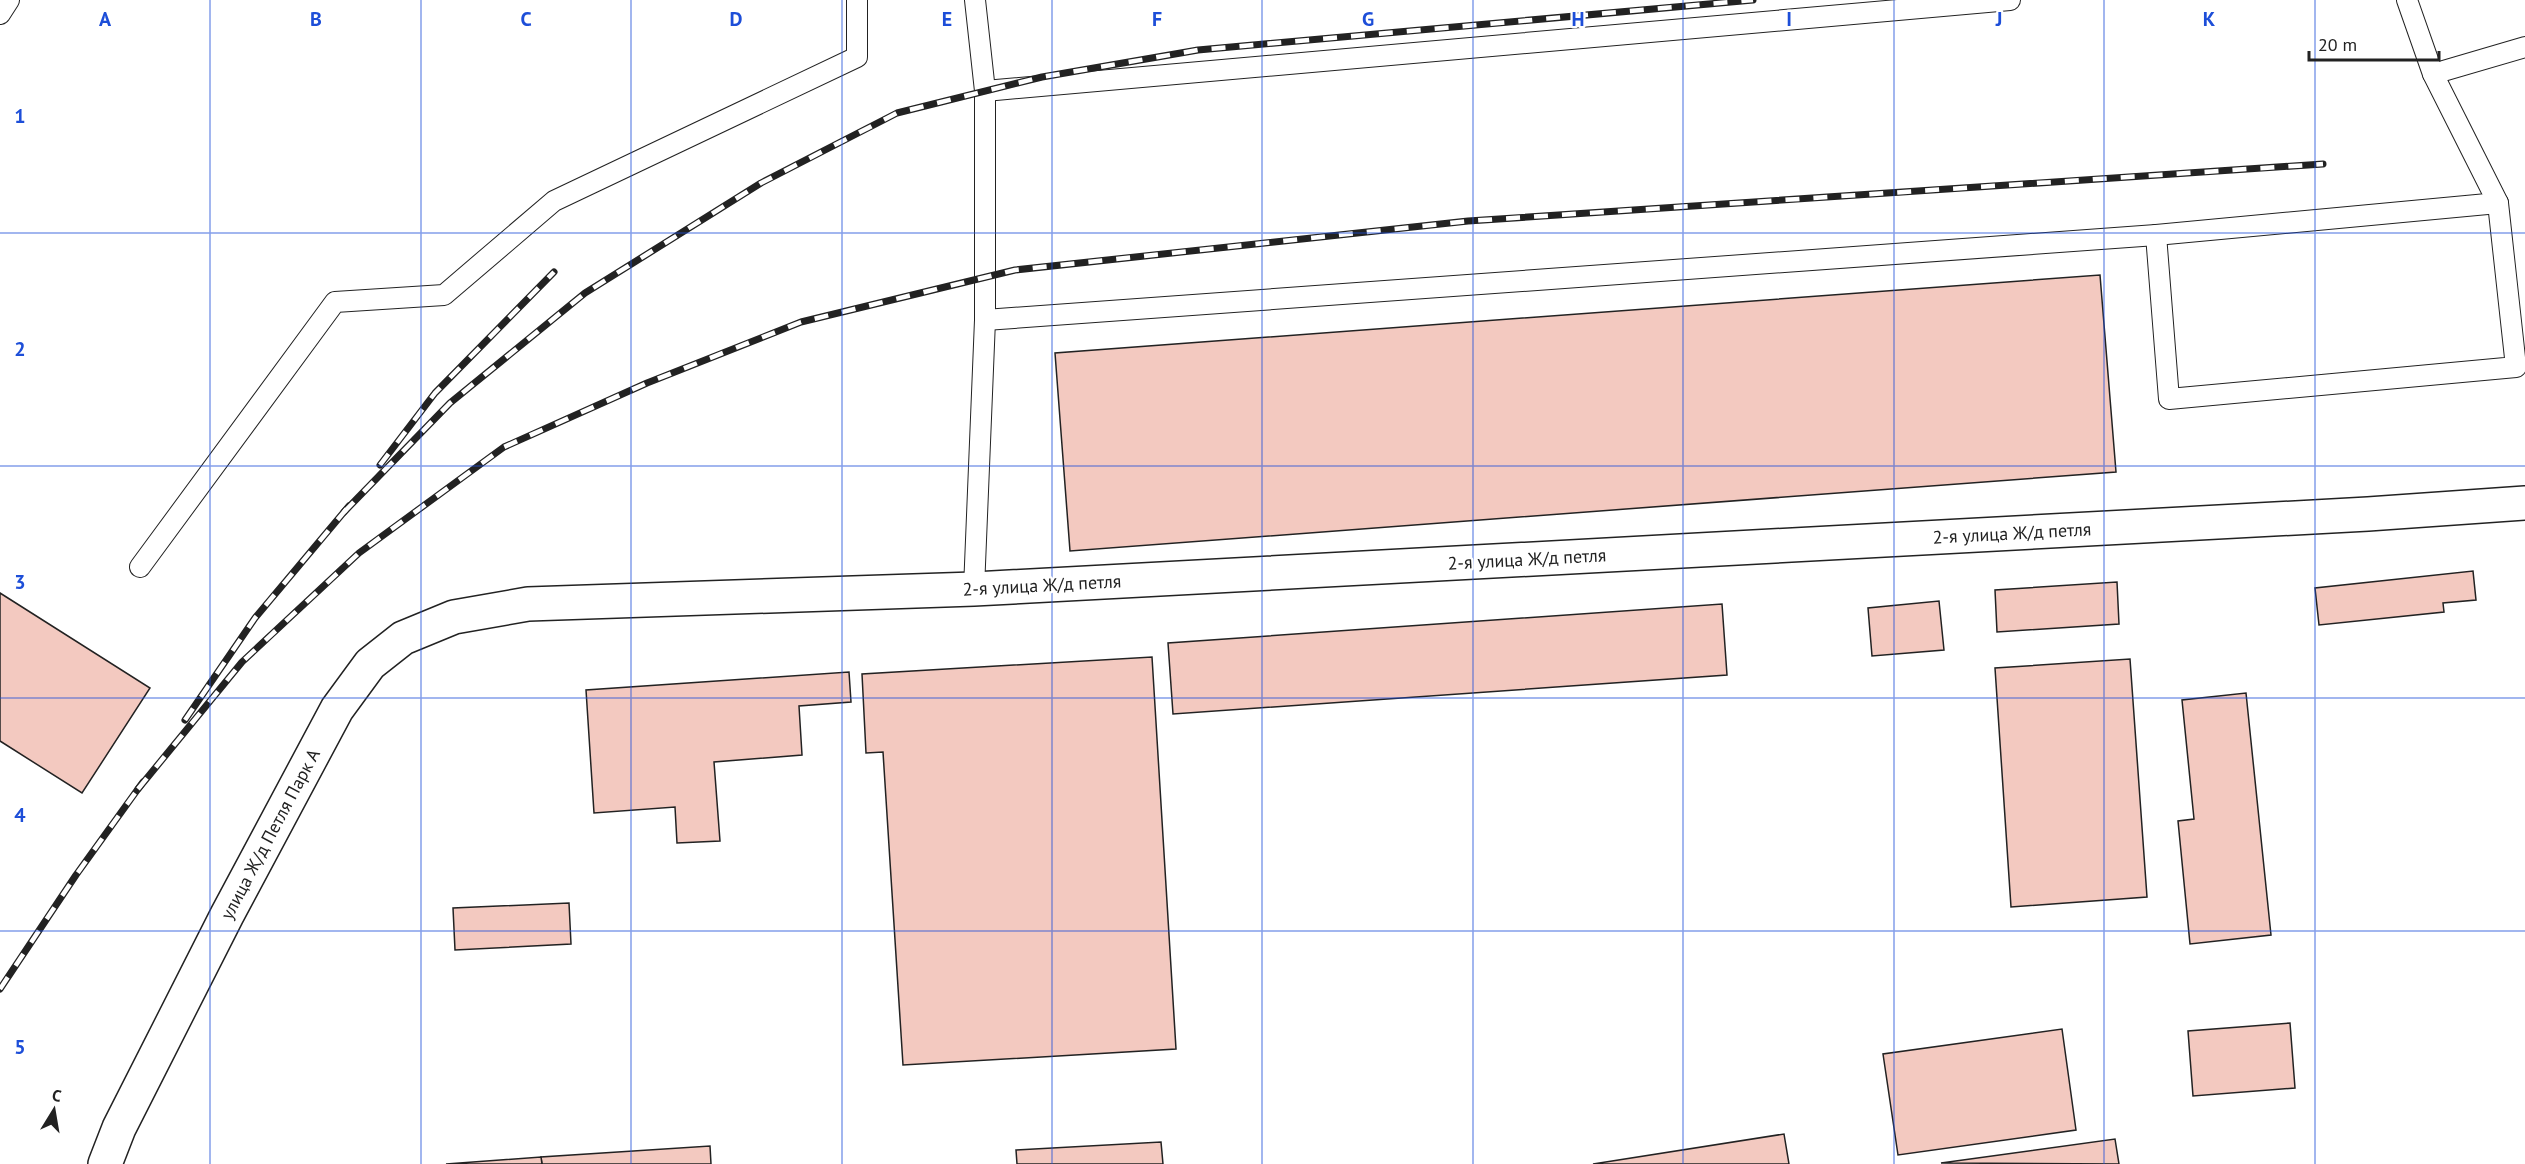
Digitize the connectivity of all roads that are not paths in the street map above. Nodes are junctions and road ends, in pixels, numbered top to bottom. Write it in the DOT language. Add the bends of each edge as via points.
graph roads {
  1 [pos="9,0"];
  2 [pos="858,0"];
  3 [pos="975,0"];
  4 [pos="2010,0"];
  5 [pos="2407,0"];
  6 [pos="0,14"];
  7 [pos="2525,47"];
  8 [pos="2433,74"];
  9 [pos="986,91"];
  10 [pos="2498,203"];
  11 [pos="2157,235"];
  12 [pos="985,321"];
  13 [pos="2525,502"];
  14 [pos="140,567"];
  15 [pos="974,589"];
  16 [pos="528,604"];
  17 [pos="105,1164"];
  1 -- 6 [label="lane"];
  2 -- 14 [label="lane" via="857,57 554,201 444,295 335,302"];
  3 -- 9 [label="lane"];
  4 -- 9 [label="lane"];
  5 -- 8 [label="lane"];
  7 -- 8 [label="lane"];
  8 -- 10 [label="lane"];
  9 -- 12 [label="lane"];
  10 -- 11 [label="lane"];
  10 -- 11 [label="lane" via="2516,367 2169,399"];
  11 -- 12 [label="lane"];
  12 -- 15 [label="lane"];
  13 -- 15 [label="street, 2-я улица Ж/д петля" via="2356,515"];
  15 -- 16 [label="street, 2-я улица Ж/д петля"];
  16 -- 17 [label="street, улица Ж/д Петля Парк А" via="454,617 403,638 369,664 337,710 227,915 119,1128"];
}
